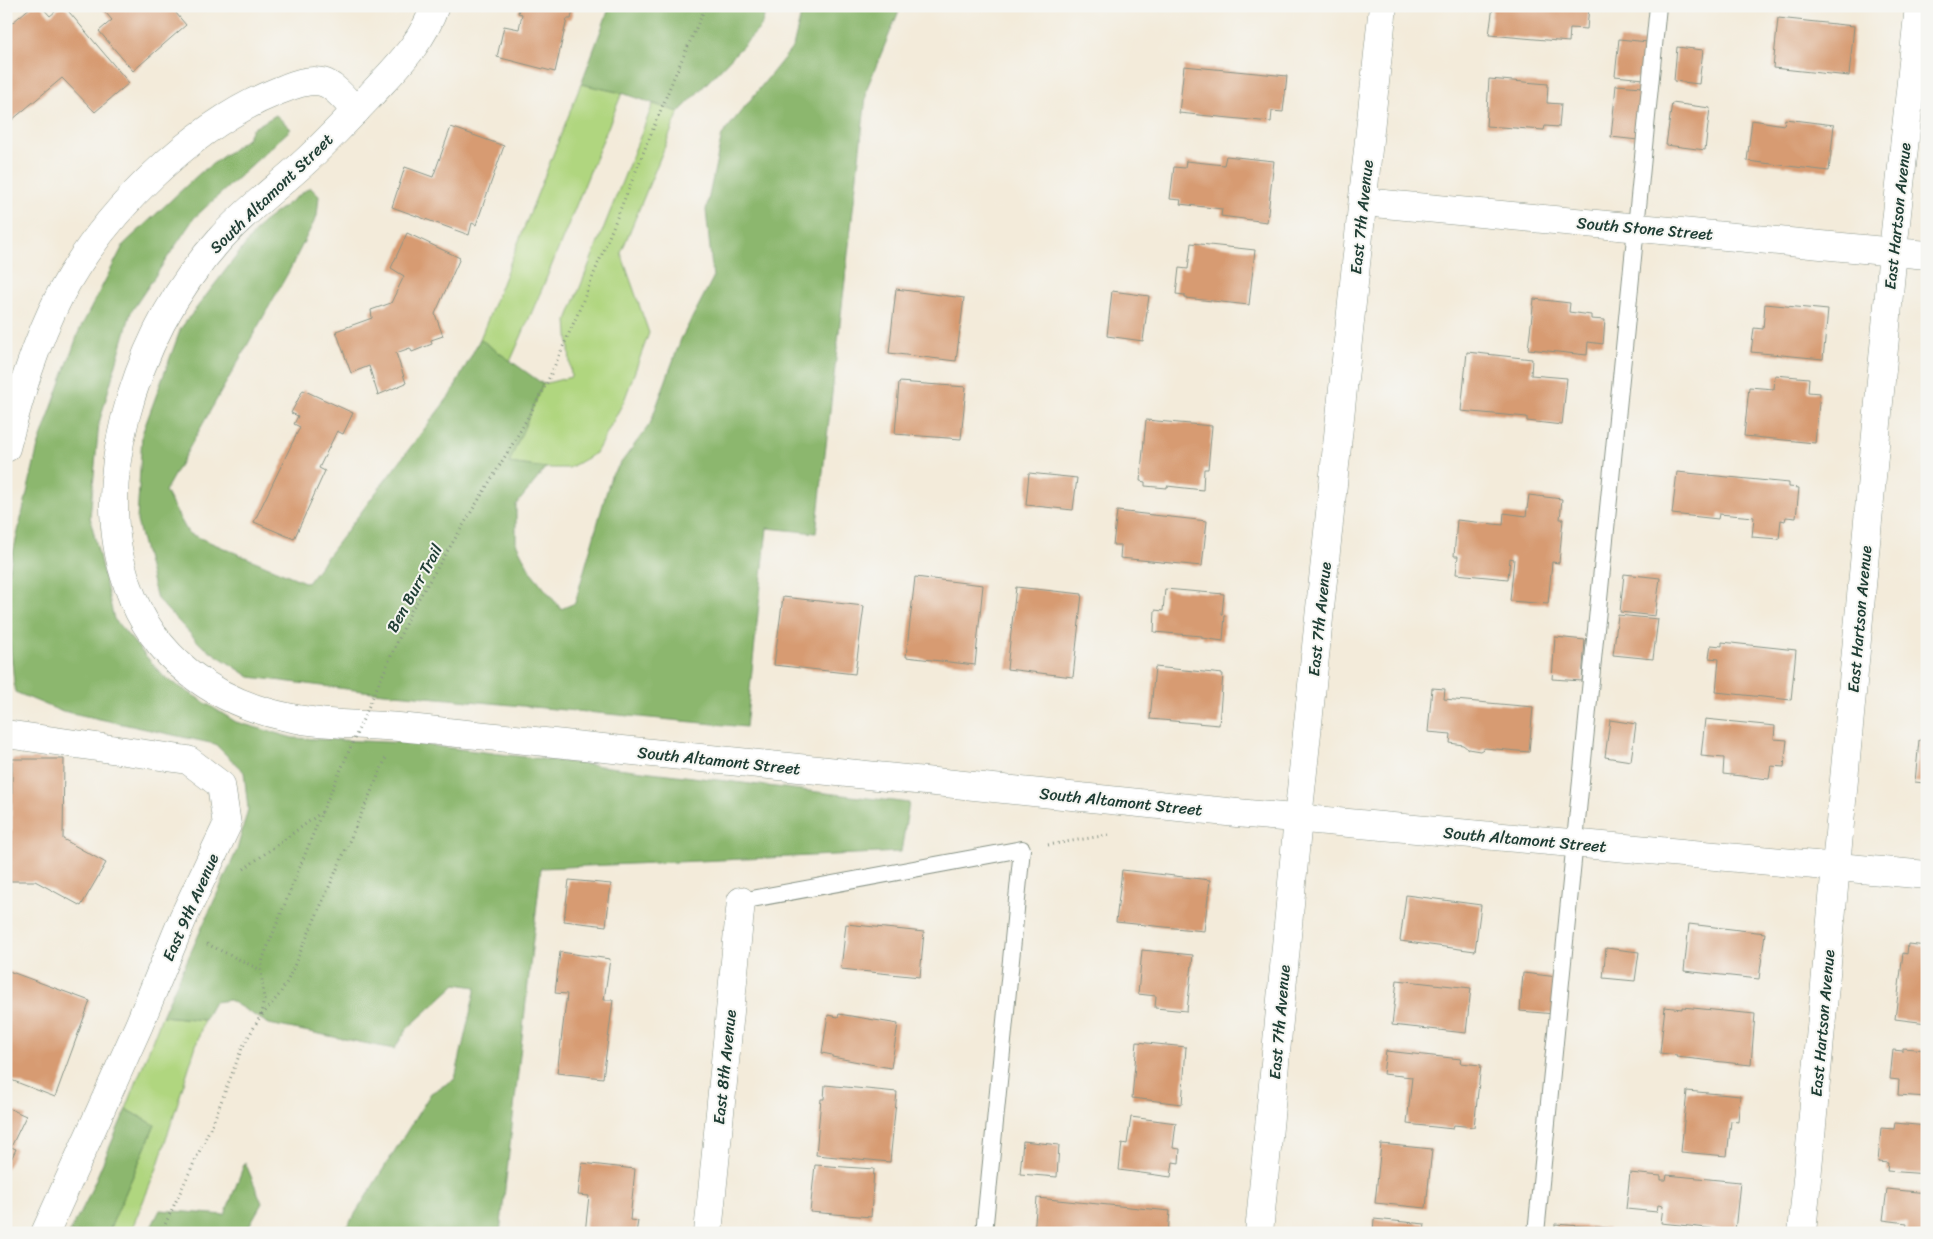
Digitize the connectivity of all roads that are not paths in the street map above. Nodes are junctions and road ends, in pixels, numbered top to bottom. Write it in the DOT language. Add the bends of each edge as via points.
graph roads {
  1 [pos="435,6"];
  2 [pos="1384,6"];
  3 [pos="1658,6"];
  4 [pos="1919,6"];
  5 [pos="356,111"];
  6 [pos="1363,202"];
  7 [pos="1634,227"];
  8 [pos="1893,252"];
  9 [pos="1927,255"];
  10 [pos="6,448"];
  11 [pos="6,734"];
  12 [pos="1298,819"];
  13 [pos="1574,843"];
  14 [pos="1837,866"];
  15 [pos="1927,875"];
  16 [pos="741,901"];
  17 [pos="45,1233"];
  18 [pos="708,1233"];
  19 [pos="984,1233"];
  20 [pos="1259,1233"];
  21 [pos="1536,1233"];
  22 [pos="1802,1233"];
  1 -- 5 [label="street, South Altamont Street" via="421,38"];
  2 -- 6 [label="street, East 7th Avenue"];
  3 -- 7 [label="lane"];
  4 -- 8 [label="street, East Hartson Avenue"];
  5 -- 10 [label="street" via="322,82 289,86 242,108 211,128 143,185 114,215 61,293 41,334 22,386"];
  5 -- 12 [label="street, South Altamont Street" via="222,237 201,261 156,331 130,398 114,479 115,540 122,569 131,597 158,644 204,684 257,710 319,722 399,726"];
  6 -- 7 [label="street, South Stone Street"];
  6 -- 12 [label="street, East 7th Avenue"];
  7 -- 8 [label="street, South Stone Street"];
  7 -- 13 [label="lane"];
  8 -- 9 [label="street, South Stone Street"];
  8 -- 14 [label="street, East Hartson Avenue"];
  11 -- 17 [label="street, East 9th Avenue" via="188,760 221,785 227,825"];
  12 -- 13 [label="street, South Altamont Street"];
  12 -- 20 [label="street, East 7th Avenue"];
  13 -- 14 [label="street, South Altamont Street"];
  13 -- 21 [label="lane"];
  14 -- 15 [label="street, South Altamont Street"];
  14 -- 22 [label="street, East Hartson Avenue"];
  16 -- 18 [label="street, East 8th Avenue"];
  16 -- 19 [label="lane" via="1022,849"];
}
